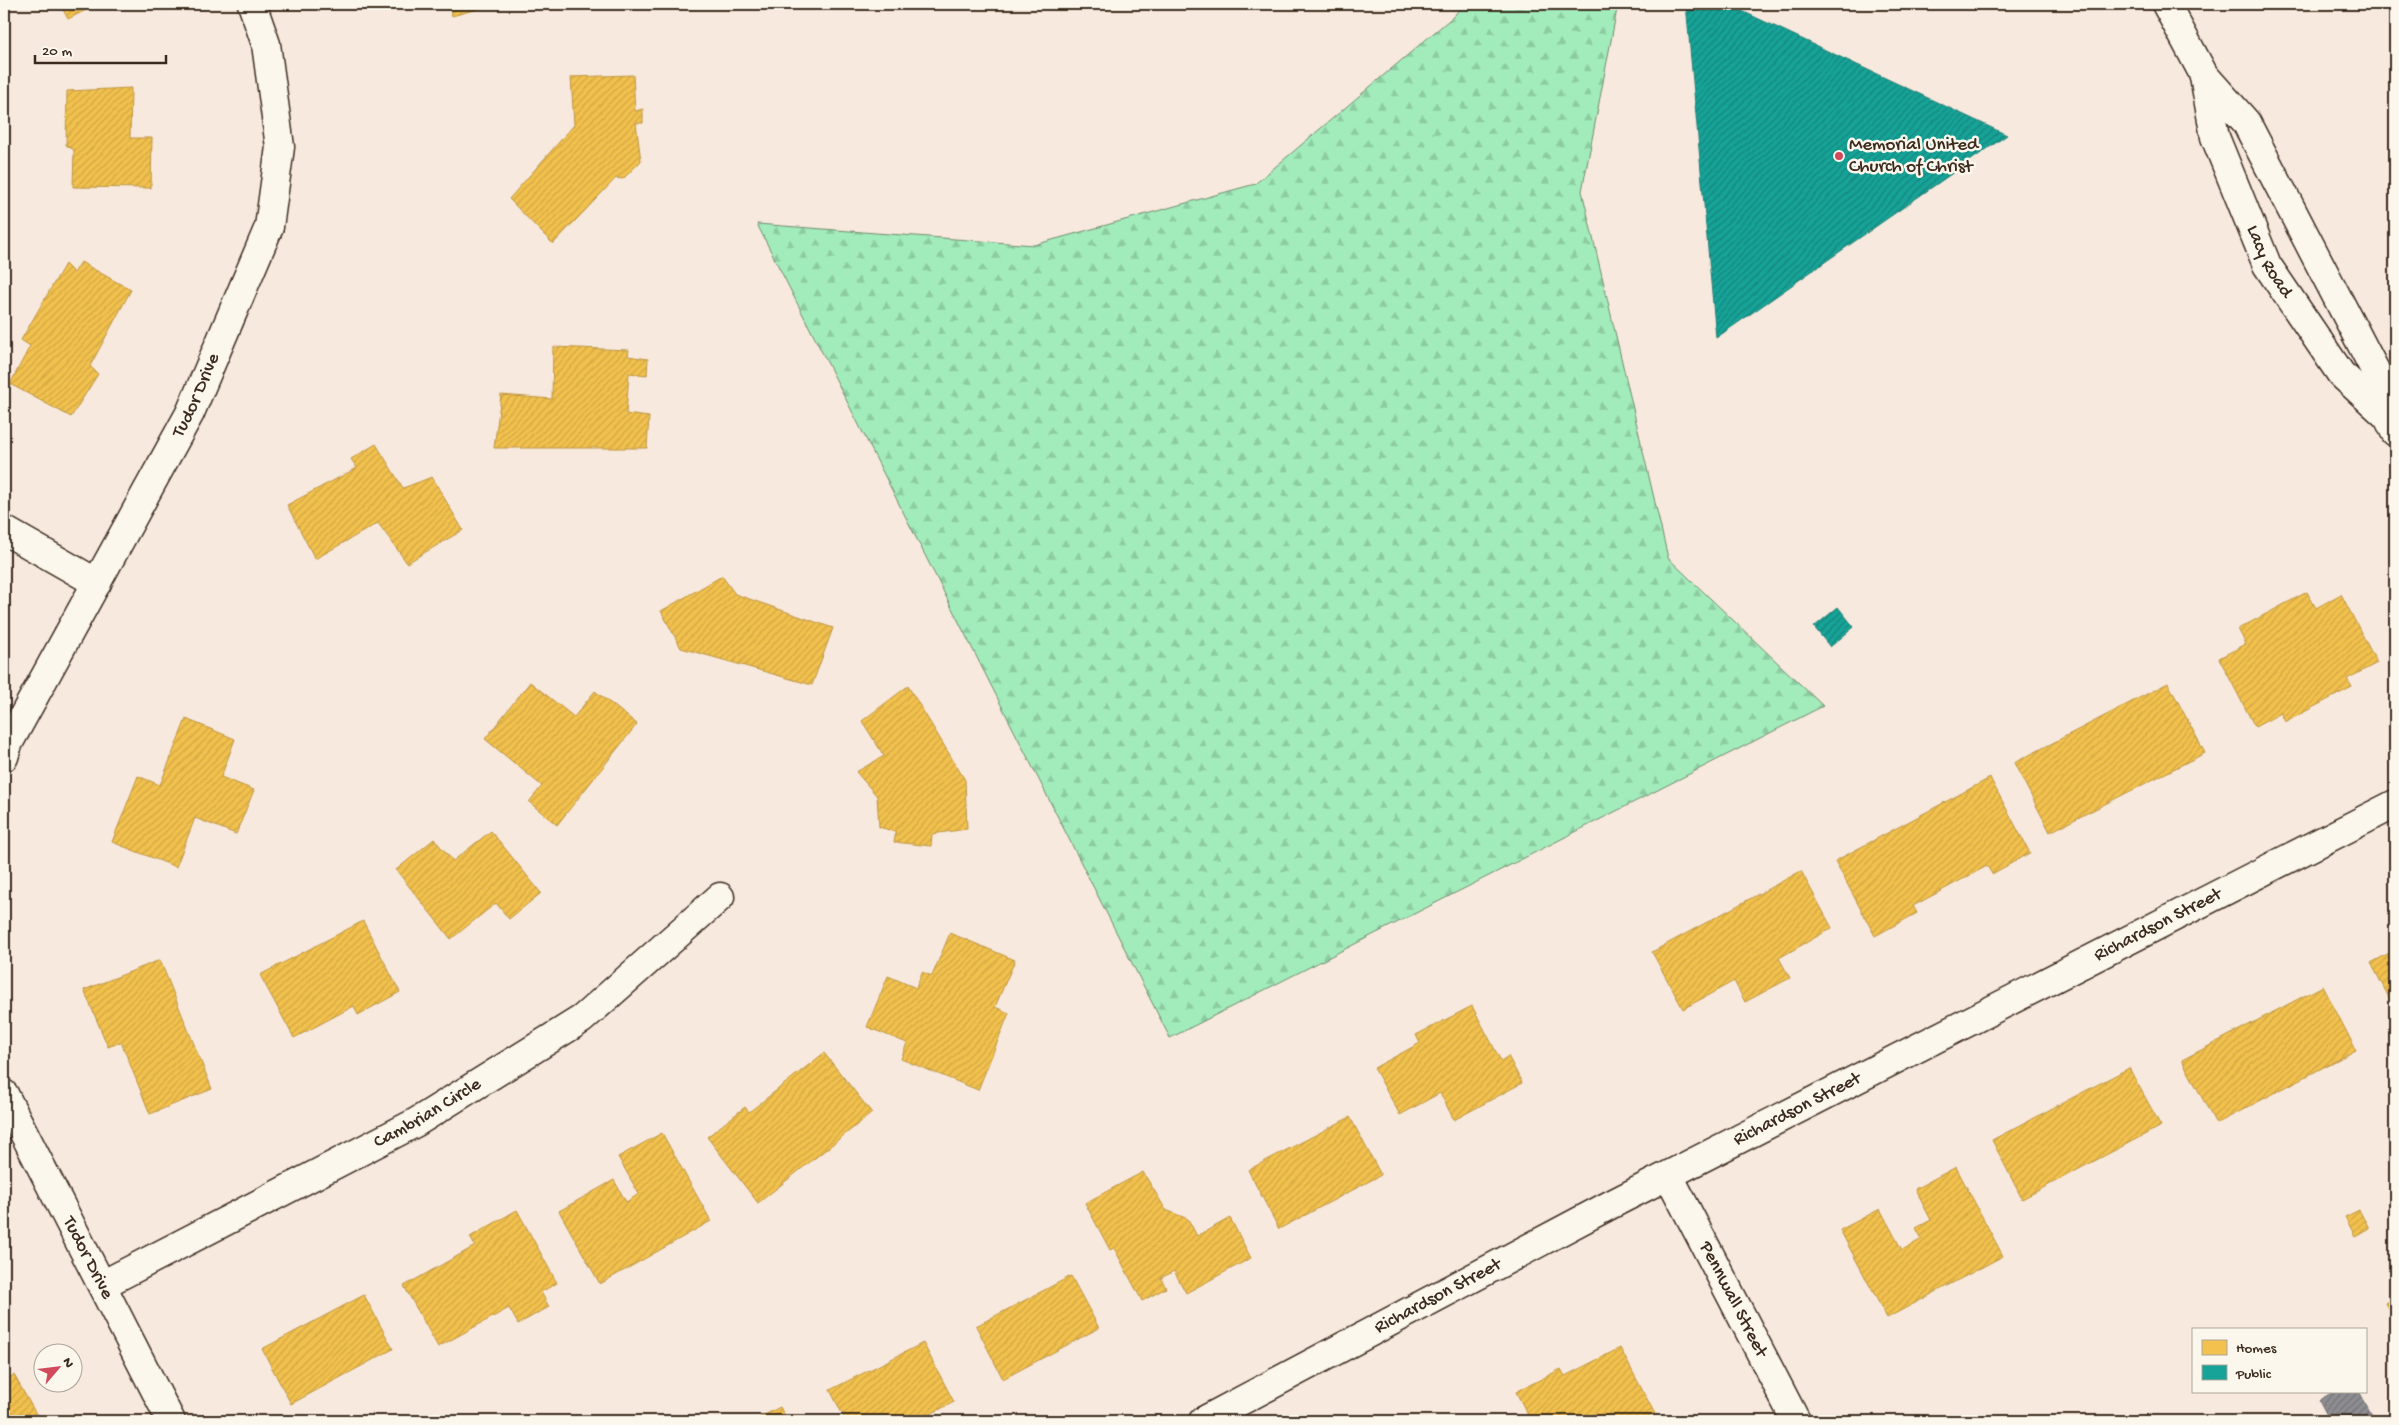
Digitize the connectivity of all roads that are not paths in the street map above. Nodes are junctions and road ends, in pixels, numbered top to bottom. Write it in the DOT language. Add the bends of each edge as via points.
graph roads {
  1 [pos="252,4"];
  2 [pos="2166,4"];
  3 [pos="2204,75"];
  4 [pos="2391,425"];
  5 [pos="4,530"];
  6 [pos="97,583"];
  7 [pos="4,758"];
  8 [pos="2395,804"];
  9 [pos="720,897"];
  10 [pos="4,1094"];
  11 [pos="1669,1176"];
  12 [pos="102,1285"];
  13 [pos="171,1421"];
  14 [pos="1203,1421"];
  15 [pos="1796,1421"];
  1 -- 6 [label="street, Tudor Drive" via="266,44 280,146 270,227 190,413"];
  2 -- 3 [label="street, Lacy Road"];
  3 -- 4 [label="street, Lacy Road" via="2246,122 2378,376"];
  3 -- 4 [label="street, Lacy Road" via="2216,137 2267,265 2341,374"];
  5 -- 6 [label="street"];
  6 -- 7 [label="street, Tudor Drive" via="8,744"];
  8 -- 11 [label="street, Richardson Street"];
  9 -- 12 [label="street, Cambrian Circle" via="582,1019 415,1123"];
  10 -- 12 [label="street, Tudor Drive"];
  11 -- 14 [label="street, Richardson Street"];
  11 -- 15 [label="street, Pennwall Street"];
  12 -- 13 [label="street, Tudor Drive"];
}
